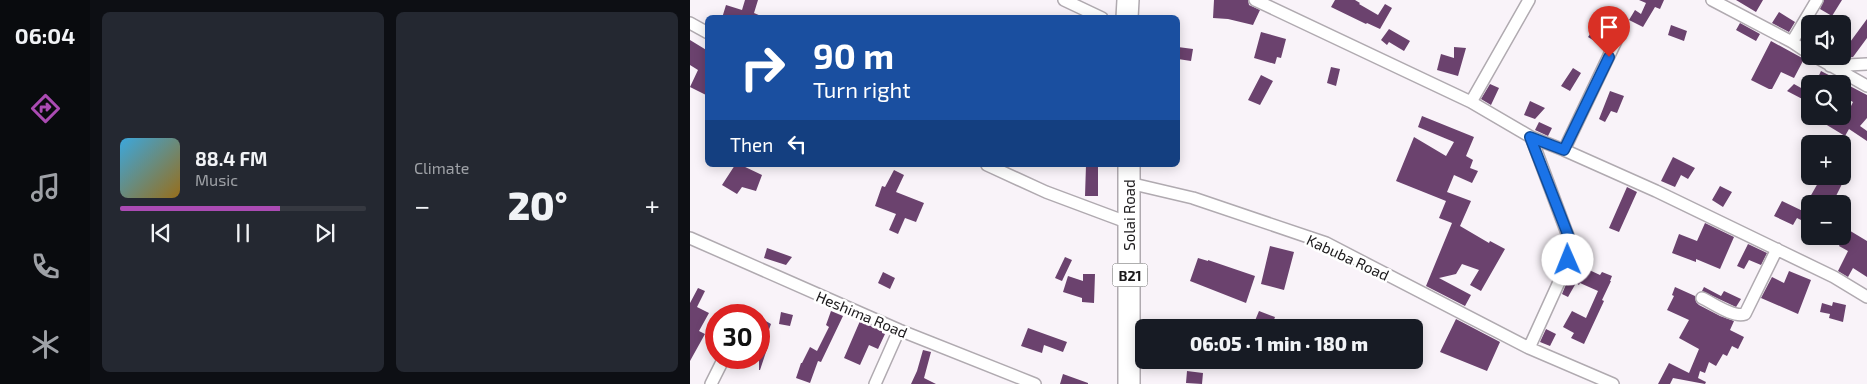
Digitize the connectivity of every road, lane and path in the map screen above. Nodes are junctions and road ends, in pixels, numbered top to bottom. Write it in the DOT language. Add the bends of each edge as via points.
graph roads {
  1 [pos="1064,0"];
  2 [pos="1128,0"];
  3 [pos="1255,0"];
  4 [pos="1528,0"];
  5 [pos="1712,0"];
  6 [pos="1817,0"];
  7 [pos="1096,15"];
  8 [pos="1127,15"];
  9 [pos="690,23"];
  10 [pos="705,31"];
  11 [pos="1616,41"];
  12 [pos="1792,42"];
  13 [pos="1801,48"];
  14 [pos="1867,64"];
  15 [pos="1828,66"];
  16 [pos="1867,86"];
  17 [pos="1471,102"];
  18 [pos="1530,137"];
  19 [pos="1564,150"];
  20 [pos="991,167"];
  21 [pos="1129,174"];
  22 [pos="1129,223"];
  23 [pos="690,238"];
  24 [pos="1778,249"];
  25 [pos="1867,297"];
  26 [pos="1702,298"];
  27 [pos="898,330"];
  28 [pos="1529,348"];
  29 [pos="718,369"];
  30 [pos="711,384"];
  31 [pos="875,384"];
  32 [pos="1035,384"];
  33 [pos="1129,384"];
  34 [pos="1613,384"];
  1 -- 7 [label="street"];
  2 -- 8 [label="highway"];
  3 -- 17 [label="street"];
  4 -- 17 [label="street"];
  5 -- 12 [label="street"];
  6 -- 12 [label="street"];
  9 -- 10 [label="street"];
  11 -- 19 [label="street"];
  12 -- 13 [label="street"];
  14 -- 15 [label="street"];
  15 -- 16 [label="street"];
  17 -- 18 [label="street"];
  18 -- 19 [label="street"];
  18 -- 28 [label="street" via="1570,244 1568,260"];
  19 -- 24 [label="street"];
  20 -- 22 [label="street" via="1046,192"];
  21 -- 22 [label="highway, Solai Road / B21"];
  21 -- 28 [label="street, Kabuba Road" via="1326,243"];
  22 -- 33 [label="highway, Solai Road / B21"];
  23 -- 27 [label="street, Heshima Road"];
  24 -- 25 [label="street"];
  24 -- 26 [label="street" via="1746,314 1735,314"];
  27 -- 31 [label="street"];
  27 -- 32 [label="street, Heshima Road"];
  28 -- 34 [label="street, Kabuba Road"];
  29 -- 30 [label="street"];
}
